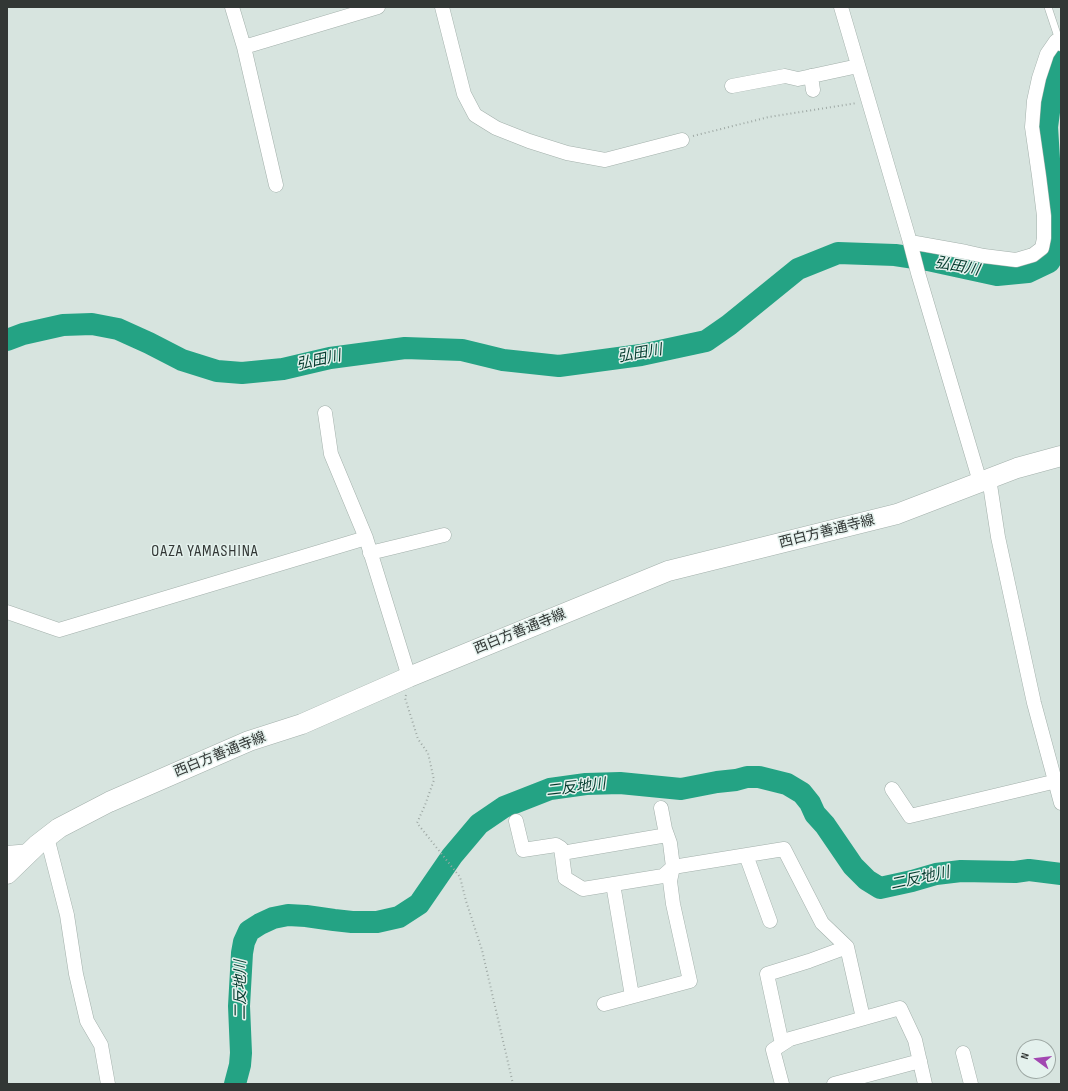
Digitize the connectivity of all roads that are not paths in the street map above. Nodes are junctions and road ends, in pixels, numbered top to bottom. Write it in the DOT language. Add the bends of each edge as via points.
graph roads {
  1 [pos="232,7"];
  2 [pos="378,7"];
  3 [pos="442,7"];
  4 [pos="841,7"];
  5 [pos="1048,7"];
  6 [pos="1058,42"];
  7 [pos="244,47"];
  8 [pos="858,66"];
  9 [pos="811,76"];
  10 [pos="732,86"];
  11 [pos="813,90"];
  12 [pos="682,140"];
  13 [pos="276,185"];
  14 [pos="910,243"];
  15 [pos="325,413"];
  16 [pos="1061,456"];
  17 [pos="984,480"];
  18 [pos="444,535"];
  19 [pos="366,538"];
  20 [pos="370,553"];
  21 [pos="7,612"];
  22 [pos="409,677"];
  23 [pos="1058,780"];
  24 [pos="892,789"];
  25 [pos="1061,803"];
  26 [pos="661,808"];
  27 [pos="516,821"];
  28 [pos="668,835"];
  29 [pos="47,837"];
  30 [pos="31,851"];
  31 [pos="7,853"];
  32 [pos="562,853"];
  33 [pos="746,855"];
  34 [pos="673,867"];
  35 [pos="7,874"];
  36 [pos="613,884"];
  37 [pos="770,921"];
  38 [pos="847,947"];
  39 [pos="632,996"];
  40 [pos="604,1004"];
  41 [pos="863,1018"];
  42 [pos="782,1044"];
  43 [pos="963,1053"];
  44 [pos="920,1061"];
  45 [pos="108,1082"];
  46 [pos="782,1084"];
  47 [pos="834,1084"];
  48 [pos="925,1084"];
  49 [pos="971,1084"];
  1 -- 7 [label="street"];
  2 -- 7 [label="street"];
  3 -- 12 [label="street" via="464,94 475,115 496,128 561,151 604,160"];
  4 -- 8 [label="street"];
  5 -- 6 [label="lane"];
  6 -- 14 [label="street" via="1047,54 1034,101 1032,127 1044,216 1042,248 1033,255 1016,260"];
  7 -- 13 [label="street"];
  8 -- 9 [label="street"];
  8 -- 14 [label="street"];
  9 -- 10 [label="street" via="798,79 784,71"];
  9 -- 11 [label="street"];
  14 -- 17 [label="street"];
  15 -- 19 [label="street" via="331,454"];
  16 -- 17 [label="main road, 西白方善通寺線"];
  17 -- 22 [label="main road, 西白方善通寺線" via="897,514 668,571"];
  17 -- 23 [label="street" via="1034,703"];
  18 -- 20 [label="street"];
  19 -- 20 [label="street"];
  19 -- 21 [label="street" via="60,630"];
  20 -- 22 [label="street"];
  22 -- 29 [label="main road, 西白方善通寺線" via="302,724 249,741 109,802"];
  23 -- 24 [label="street" via="910,816"];
  23 -- 25 [label="street"];
  26 -- 28 [label="street"];
  27 -- 32 [label="street" via="523,850 556,845 561,848"];
  28 -- 32 [label="street"];
  28 -- 34 [label="street"];
  29 -- 30 [label="main road, 西白方善通寺線"];
  29 -- 45 [label="street" via="67,915 86,1021 101,1045"];
  30 -- 31 [label="street"];
  30 -- 35 [label="main road, 西白方善通寺線"];
  32 -- 36 [label="street" via="565,878 583,889"];
  33 -- 34 [label="street"];
  33 -- 37 [label="street"];
  33 -- 38 [label="street" via="784,849 822,923"];
  34 -- 36 [label="street" via="663,876"];
  34 -- 39 [label="street" via="670,881 673,904 690,981"];
  36 -- 39 [label="street"];
  38 -- 41 [label="street"];
  38 -- 42 [label="street" via="767,974"];
  39 -- 40 [label="street"];
  41 -- 42 [label="street" via="790,1039"];
  41 -- 44 [label="street" via="900,1008 915,1040"];
  42 -- 46 [label="street" via="773,1050"];
  43 -- 49 [label="street"];
  44 -- 47 [label="street"];
  44 -- 48 [label="street"];
}
